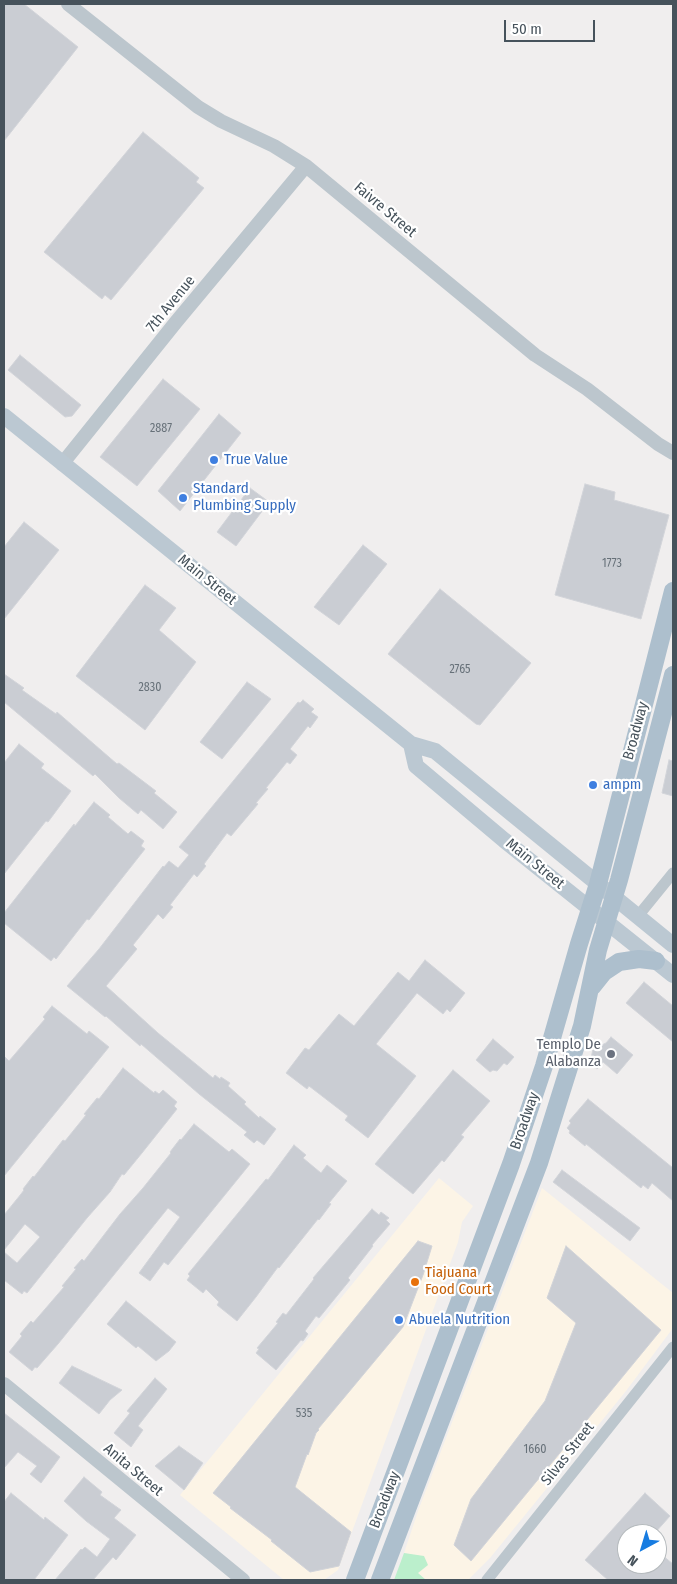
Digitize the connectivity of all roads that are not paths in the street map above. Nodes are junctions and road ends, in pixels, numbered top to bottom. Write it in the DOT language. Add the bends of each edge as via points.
graph roads {
  1 [pos="68,4"];
  2 [pos="306,166"];
  3 [pos="4,416"];
  4 [pos="673,453"];
  5 [pos="62,464"];
  6 [pos="673,591"];
  7 [pos="673,675"];
  8 [pos="411,744"];
  9 [pos="673,874"];
  10 [pos="598,884"];
  11 [pos="614,897"];
  12 [pos="590,908"];
  13 [pos="638,916"];
  14 [pos="606,921"];
  15 [pos="673,945"];
  16 [pos="656,961"];
  17 [pos="673,975"];
  18 [pos="590,990"];
  19 [pos="673,1347"];
  20 [pos="442,1348"];
  21 [pos="464,1359"];
  22 [pos="4,1384"];
  23 [pos="242,1580"];
  24 [pos="355,1580"];
  25 [pos="380,1580"];
  26 [pos="487,1580"];
  1 -- 2 [label="street, Faivre Street" via="198,108"];
  2 -- 4 [label="street, Faivre Street" via="534,355 587,389"];
  2 -- 5 [label="street, 7th Avenue"];
  3 -- 5 [label="main road, Main Street"];
  5 -- 8 [label="main road, Main Street"];
  6 -- 10 [label="main road, Broadway"];
  7 -- 11 [label="main road, Broadway"];
  8 -- 10 [label="main road, Main Street" via="436,752"];
  8 -- 12 [label="main road, Main Street" via="416,766"];
  9 -- 13 [label="street"];
  10 -- 11 [label="main road, Main Street"];
  10 -- 12 [label="main road, Broadway"];
  11 -- 13 [label="main road, Main Street"];
  11 -- 14 [label="main road, Broadway"];
  12 -- 14 [label="main road, Main Street"];
  12 -- 20 [label="main road, Broadway" via="544,1066"];
  13 -- 15 [label="main road, Main Street"];
  14 -- 16 [label="main road, Main Street"];
  14 -- 18 [label="main road, Broadway"];
  16 -- 17 [label="main road, Main Street"];
  16 -- 18 [label="main road" via="620,962 604,972"];
  18 -- 21 [label="main road, Broadway" via="579,1038 540,1163"];
  19 -- 26 [label="street, Silvas Street"];
  20 -- 21 [label="main road"];
  20 -- 24 [label="main road, Broadway"];
  21 -- 25 [label="main road, Broadway"];
  22 -- 23 [label="street, Anita Street"];
}
